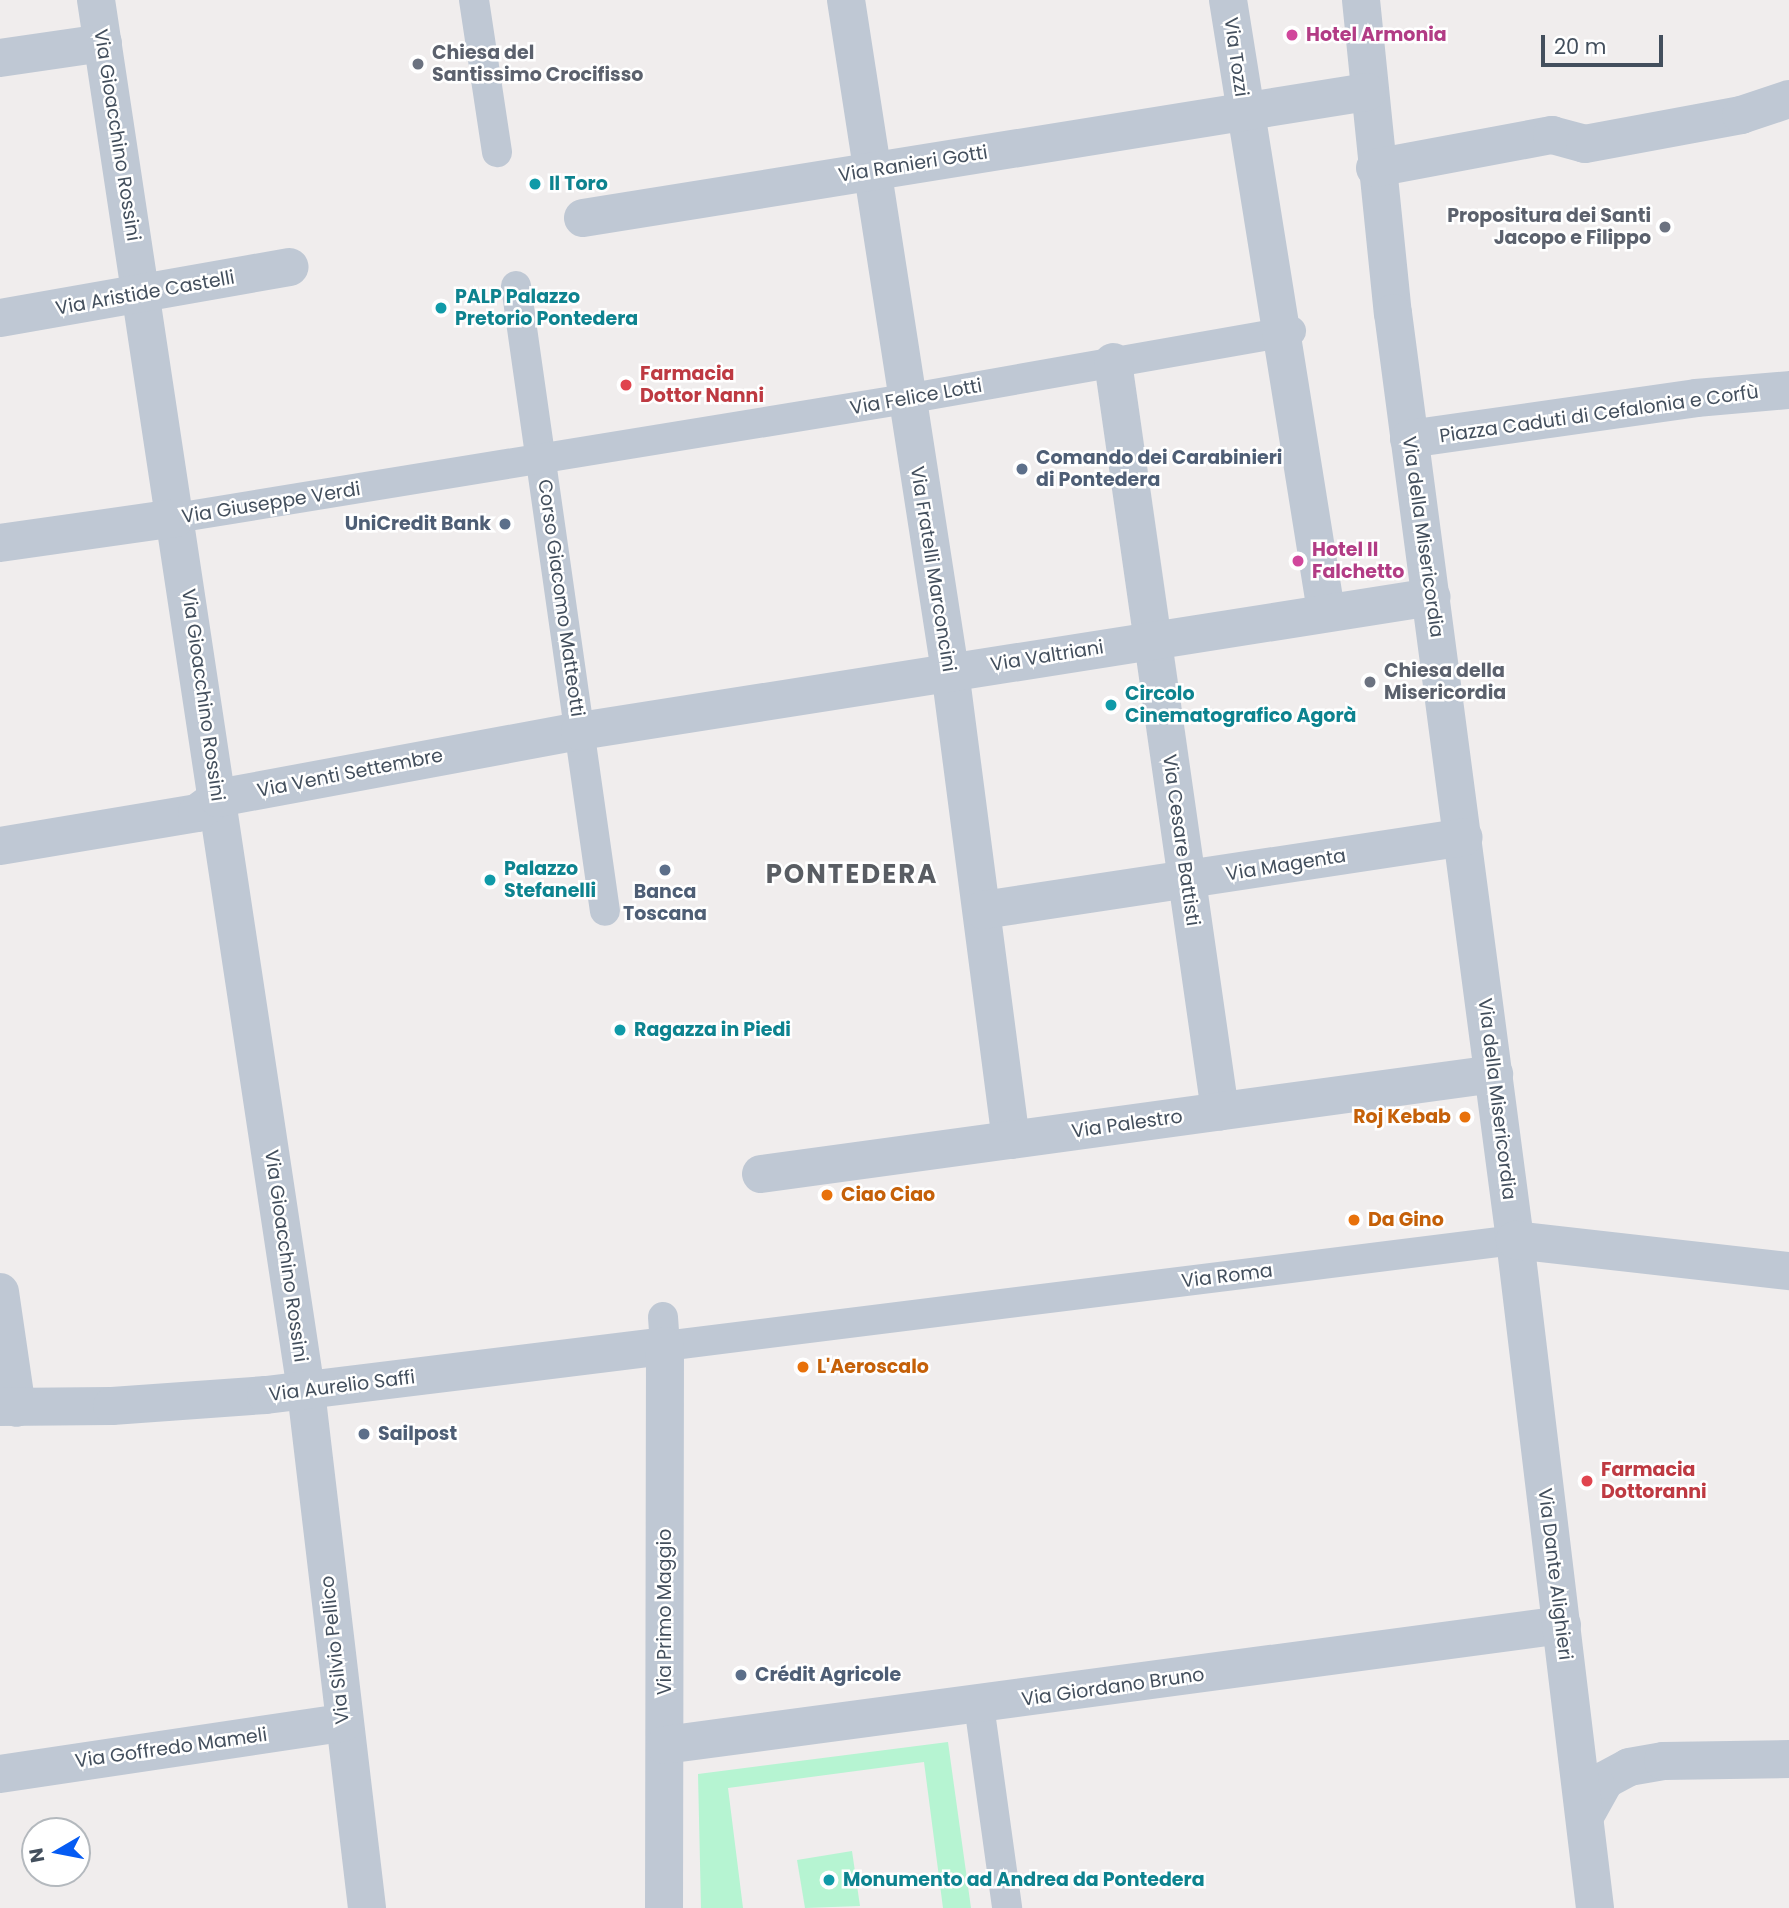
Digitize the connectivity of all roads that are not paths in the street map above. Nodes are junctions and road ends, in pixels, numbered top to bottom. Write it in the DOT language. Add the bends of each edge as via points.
graph roads {
  1 [pos="96,0"];
  2 [pos="474,0"];
  3 [pos="846,0"];
  4 [pos="1228,0"];
  5 [pos="1361,0"];
  6 [pos="103,43"];
  7 [pos="0,58"];
  8 [pos="1367,92"];
  9 [pos="1789,99"];
  10 [pos="1244,113"];
  11 [pos="497,152"];
  12 [pos="1375,168"];
  13 [pos="871,171"];
  14 [pos="583,218"];
  15 [pos="290,267"];
  16 [pos="516,286"];
  17 [pos="141,293"];
  18 [pos="0,318"];
  19 [pos="1285,332"];
  20 [pos="1113,362"];
  21 [pos="1789,390"];
  22 [pos="906,399"];
  23 [pos="1409,439"];
  24 [pos="541,459"];
  25 [pos="176,518"];
  26 [pos="0,543"];
  27 [pos="1432,597"];
  28 [pos="1326,611"];
  29 [pos="1153,639"];
  30 [pos="950,671"];
  31 [pos="580,731"];
  32 [pos="218,798"];
  33 [pos="1463,837"];
  34 [pos="0,846"];
  35 [pos="1187,880"];
  36 [pos="983,910"];
  37 [pos="605,911"];
  38 [pos="1494,1073"];
  39 [pos="1220,1111"];
  40 [pos="1011,1140"];
  41 [pos="761,1174"];
  42 [pos="1515,1240"];
  43 [pos="1789,1271"];
  44 [pos="0,1292"];
  45 [pos="664,1331"];
  46 [pos="306,1391"];
  47 [pos="8,1408"];
  48 [pos="1562,1625"];
  49 [pos="979,1705"];
  50 [pos="343,1723"];
  51 [pos="665,1745"];
  52 [pos="1789,1759"];
  53 [pos="0,1774"];
  54 [pos="1585,1816"];
  55 [pos="367,1908"];
  56 [pos="664,1908"];
  57 [pos="1007,1908"];
  58 [pos="1595,1908"];
  1 -- 6 [label="street, Via Gioacchino Rossini"];
  2 -- 11 [label="street"];
  3 -- 13 [label="street, Via Fratelli Marconcini"];
  4 -- 10 [label="street, Via Tozzi"];
  5 -- 8 [label="street, Via della Misericordia"];
  6 -- 7 [label="street"];
  6 -- 17 [label="street, Via Gioacchino Rossini"];
  8 -- 10 [label="street, Via Ranieri Gotti"];
  8 -- 12 [label="street, Via della Misericordia"];
  9 -- 12 [label="street" via="1741,115 1585,144 1552,135"];
  10 -- 13 [label="street, Via Ranieri Gotti"];
  10 -- 19 [label="street, Via Tozzi"];
  12 -- 23 [label="street, Via della Misericordia"];
  13 -- 14 [label="street, Via Ranieri Gotti"];
  13 -- 22 [label="street, Via Fratelli Marconcini"];
  15 -- 17 [label="street, Via Aristide Castelli"];
  16 -- 24 [label="street, Corso Giacomo Matteotti"];
  17 -- 18 [label="street, Via Aristide Castelli"];
  17 -- 25 [label="street, Via Gioacchino Rossini"];
  19 -- 20 [label="street, Via Felice Lotti"];
  19 -- 28 [label="street, Via Tozzi"];
  20 -- 22 [label="street, Via Felice Lotti"];
  20 -- 29 [label="street, Via Cesare Battisti"];
  21 -- 23 [label="street, Piazza Caduti di Cefalonia e Corfù" via="1696,398"];
  22 -- 24 [label="street, Via Felice Lotti"];
  22 -- 30 [label="street, Via Fratelli Marconcini"];
  23 -- 27 [label="street, Via della Misericordia"];
  24 -- 25 [label="street, Via Giuseppe Verdi"];
  24 -- 31 [label="street, Corso Giacomo Matteotti"];
  25 -- 26 [label="street, Via Giuseppe Verdi"];
  25 -- 32 [label="street, Via Gioacchino Rossini"];
  27 -- 28 [label="street, Via Valtriani"];
  27 -- 33 [label="street, Via della Misericordia"];
  28 -- 29 [label="street, Via Valtriani"];
  29 -- 30 [label="street, Via Valtriani"];
  29 -- 35 [label="street, Via Cesare Battisti"];
  30 -- 31 [label="street, Via Valtriani"];
  30 -- 36 [label="street, Via Fratelli Marconcini"];
  31 -- 32 [label="street, Via Venti Settembre"];
  31 -- 37 [label="street, Corso Giacomo Matteotti"];
  32 -- 34 [label="street, Via Venti Settembre" via="197,813"];
  32 -- 46 [label="street, Via Gioacchino Rossini"];
  33 -- 35 [label="street, Via Magenta"];
  33 -- 38 [label="street, Via della Misericordia"];
  35 -- 36 [label="street, Via Magenta"];
  35 -- 39 [label="street, Via Cesare Battisti"];
  36 -- 40 [label="street, Via Fratelli Marconcini"];
  38 -- 39 [label="street, Via Palestro"];
  38 -- 42 [label="street, Via della Misericordia"];
  39 -- 40 [label="street, Via Palestro"];
  40 -- 41 [label="street, Via Palestro"];
  42 -- 43 [label="street, Via Roma"];
  42 -- 45 [label="street, Via Roma"];
  42 -- 48 [label="street, Via Dante Alighieri"];
  44 -- 47 [label="street"];
  45 -- 46 [label="street, Via Aurelio Saffi"];
  45 -- 51 [label="street, Via Primo Maggio"];
  46 -- 47 [label="street, Via Aurelio Saffi" via="112,1406"];
  46 -- 50 [label="street, Via Silvio Pellico"];
  48 -- 49 [label="street, Via Giordano Bruno"];
  48 -- 54 [label="street, Via Dante Alighieri"];
  49 -- 51 [label="street, Via Giordano Bruno"];
  49 -- 57 [label="street"];
  50 -- 53 [label="street, Via Goffredo Mameli"];
  50 -- 55 [label="street, Via Silvio Pellico"];
  51 -- 56 [label="street, Via Primo Maggio"];
  52 -- 54 [label="street" via="1663,1761 1629,1767 1605,1780"];
  54 -- 58 [label="street, Via Dante Alighieri"];
}
